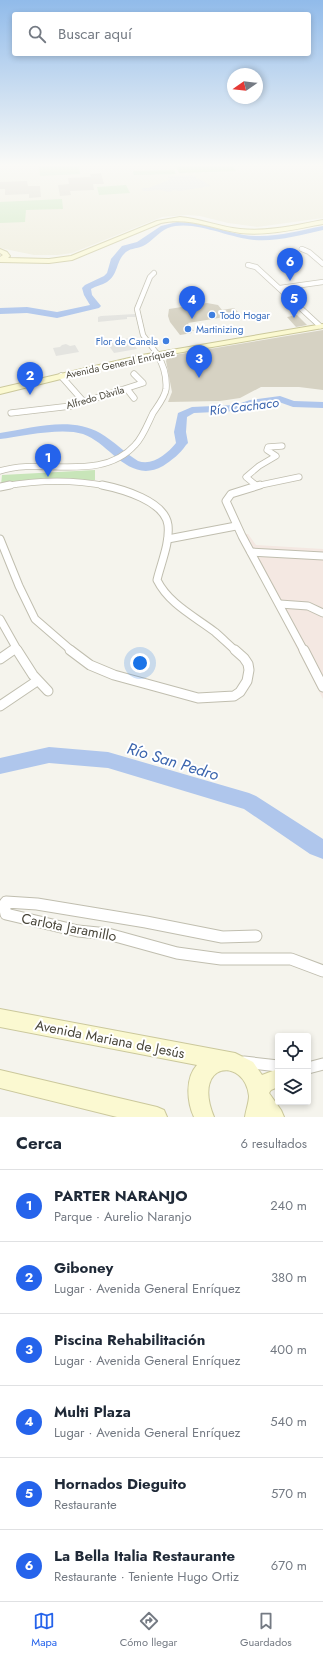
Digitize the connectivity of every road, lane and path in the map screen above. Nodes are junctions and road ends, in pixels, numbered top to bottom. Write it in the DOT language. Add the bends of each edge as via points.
graph roads {
  1 [pos="164,218"];
  2 [pos="197,218"];
  3 [pos="323,219"];
  4 [pos="323,222"];
  5 [pos="301,249"];
  6 [pos="3,252"];
  7 [pos="0,260"];
  8 [pos="323,264"];
  9 [pos="248,265"];
  10 [pos="154,273"];
  11 [pos="323,282"];
  12 [pos="280,288"];
  13 [pos="320,324"];
  14 [pos="155,352"];
  15 [pos="140,355"];
  16 [pos="134,374"];
  17 [pos="61,376"];
  18 [pos="12,388"];
  19 [pos="127,389"];
  20 [pos="0,391"];
  21 [pos="134,398"];
  22 [pos="84,402"];
  23 [pos="11,413"];
  24 [pos="282,446"];
  25 [pos="0,471"];
  26 [pos="299,477"];
  27 [pos="257,486"];
  28 [pos="0,487"];
  29 [pos="236,526"];
  30 [pos="0,539"];
  31 [pos="168,539"];
  32 [pos="251,552"];
  33 [pos="323,556"];
  34 [pos="280,604"];
  35 [pos="323,613"];
  36 [pos="0,619"];
  37 [pos="15,649"];
  38 [pos="0,659"];
  39 [pos="37,681"];
  40 [pos="323,687"];
  41 [pos="48,691"];
  42 [pos="0,706"];
  43 [pos="256,936"];
  44 [pos="323,971"];
  45 [pos="0,1018"];
  46 [pos="227,1061"];
  47 [pos="275,1066"];
  48 [pos="0,1079"];
  49 [pos="275,1079"];
  50 [pos="258,1092"];
  51 [pos="157,1117"];
  52 [pos="204,1117"];
  53 [pos="255,1117"];
  54 [pos="274,1117"];
  1 -- 6 [label="street" via="67,255 43,258"];
  2 -- 3 [label="street" via="228,226 254,228"];
  4 -- 7 [label="street" via="261,232 228,229 194,220 172,219 72,258 49,261"];
  5 -- 8 [label="street"];
  6 -- 7 [label="street" via="7,256"];
  9 -- 12 [label="street" via="256,267"];
  10 -- 14 [label="street" via="137,310 143,335"];
  11 -- 12 [label="street"];
  12 -- 13 [label="street"];
  13 -- 14 [label="street, Avenida General Enríquez"];
  14 -- 15 [label="street, Avenida General Enríquez"];
  14 -- 25 [label="street" via="163,365 166,390 136,445 130,451 118,458 91,466 16,468"];
  15 -- 17 [label="street, Avenida General Enríquez"];
  15 -- 18 [label="street, Avenida General Enríquez" via="57,371"];
  16 -- 19 [label="street, Alfredo Dàvila" via="143,383"];
  17 -- 18 [label="street, Avenida General Enríquez"];
  17 -- 22 [label="street"];
  18 -- 20 [label="street, Avenida General Enríquez"];
  19 -- 21 [label="street"];
  19 -- 22 [label="street, Alfredo Dàvila"];
  22 -- 23 [label="street, Alfredo Dàvila" via="71,406"];
  24 -- 27 [label="street" via="268,447 267,450 276,456 246,477"];
  26 -- 27 [label="street"];
  27 -- 29 [label="street" via="231,494 226,501"];
  28 -- 31 [label="street" via="67,480 125,492 154,504 166,517"];
  29 -- 31 [label="street"];
  29 -- 32 [label="street"];
  30 -- 31 [label="street" via="35,619 90,665 114,675 198,698 234,696 247,681 248,664 216,632 170,600 157,580"];
  32 -- 33 [label="street"];
  32 -- 34 [label="street"];
  34 -- 35 [label="street" via="307,606"];
  34 -- 40 [label="street"];
  36 -- 37 [label="street"];
  37 -- 38 [label="street"];
  37 -- 39 [label="street"];
  39 -- 41 [label="street"];
  39 -- 42 [label="street"];
  43 -- 44 [label="street, Carlota Jaramillo" via="222,937 37,904 10,901 4,905 6,914 78,931 108,934 177,953 220,959 291,959 305,962"];
  45 -- 46 [label="street, Avenida Mariana de Jesús"];
  46 -- 47 [label="street"];
  46 -- 50 [label="street" via="245,1067 253,1077"];
  46 -- 52 [label="street" via="210,1065 202,1074 198,1086 198,1100"];
  48 -- 51 [label="street"];
  49 -- 50 [label="street" via="265,1083"];
  50 -- 53 [label="street"];
  50 -- 54 [label="street"];
}
